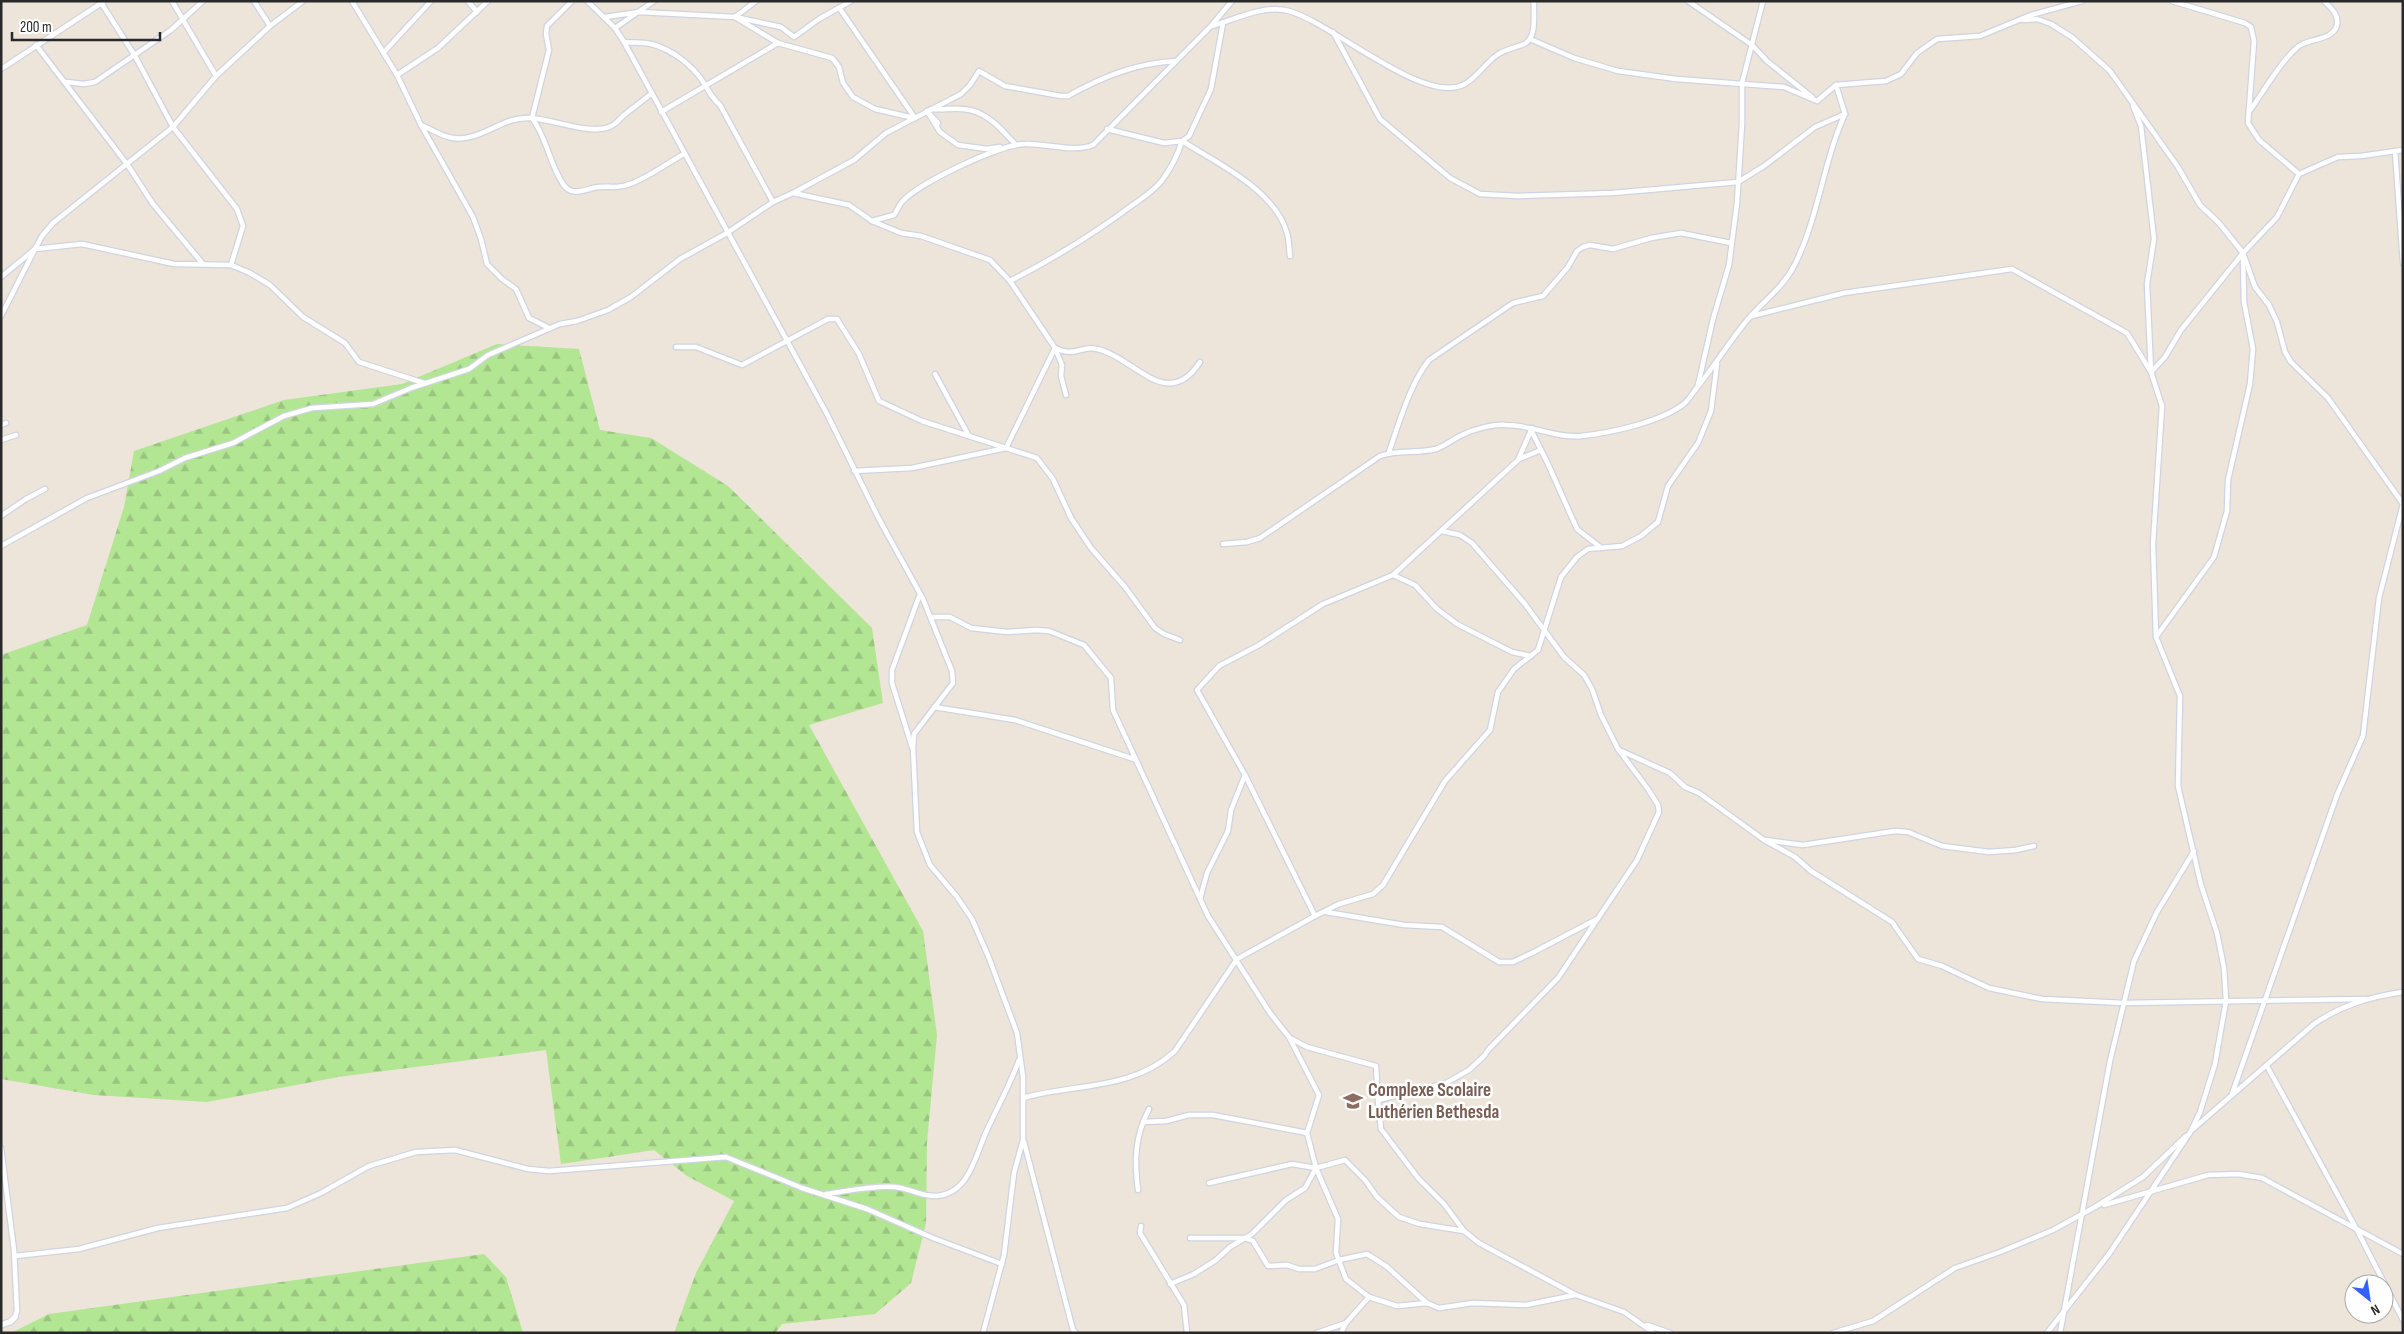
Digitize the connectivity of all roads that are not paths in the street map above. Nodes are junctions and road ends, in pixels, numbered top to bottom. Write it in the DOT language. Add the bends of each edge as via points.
graph roads {
  1 [pos="172,1"];
  2 [pos="202,1"];
  3 [pos="254,1"];
  4 [pos="303,1"];
  5 [pos="352,1"];
  6 [pos="431,1"];
  7 [pos="468,1"];
  8 [pos="488,1"];
  9 [pos="572,1"];
  10 [pos="587,1"];
  11 [pos="654,1"];
  12 [pos="756,1"];
  13 [pos="851,1"];
  14 [pos="1232,1"];
  15 [pos="1534,1"];
  16 [pos="1688,1"];
  17 [pos="1762,1"];
  18 [pos="2082,1"];
  19 [pos="2172,1"];
  20 [pos="2324,1"];
  21 [pos="102,2"];
  22 [pos="840,9"];
  23 [pos="477,12"];
  24 [pos="639,12"];
  25 [pos="605,17"];
  26 [pos="735,17"];
  27 [pos="183,19"];
  28 [pos="2022,20"];
  29 [pos="1223,23"];
  30 [pos="270,26"];
  31 [pos="1211,26"];
  32 [pos="615,28"];
  33 [pos="1332,32"];
  34 [pos="1530,39"];
  35 [pos="624,42"];
  36 [pos="778,43"];
  37 [pos="36,45"];
  38 [pos="1752,45"];
  39 [pos="384,52"];
  40 [pos="135,56"];
  41 [pos="1176,61"];
  42 [pos="1,69"];
  43 [pos="397,75"];
  44 [pos="216,76"];
  45 [pos="66,82"];
  46 [pos="1742,83"];
  47 [pos="1836,85"];
  48 [pos="705,86"];
  49 [pos="652,94"];
  50 [pos="2130,97"];
  51 [pos="1817,100"];
  52 [pos="928,110"];
  53 [pos="661,112"];
  54 [pos="2248,113"];
  55 [pos="1845,114"];
  56 [pos="532,118"];
  57 [pos="915,118"];
  58 [pos="938,123"];
  59 [pos="421,125"];
  60 [pos="174,127"];
  61 [pos="1107,129"];
  62 [pos="1182,141"];
  63 [pos="1016,145"];
  64 [pos="1004,146"];
  65 [pos="2403,150"];
  66 [pos="2395,151"];
  67 [pos="684,154"];
  68 [pos="127,164"];
  69 [pos="2298,174"];
  70 [pos="1738,182"];
  71 [pos="793,193"];
  72 [pos="773,202"];
  73 [pos="872,220"];
  74 [pos="727,233"];
  75 [pos="1732,243"];
  76 [pos="35,249"];
  77 [pos="2243,253"];
  78 [pos="1290,256"];
  79 [pos="203,264"];
  80 [pos="2403,264"];
  81 [pos="231,265"];
  82 [pos="15,267"];
  83 [pos="1,270"];
  84 [pos="1,277"];
  85 [pos="1010,281"];
  86 [pos="1,316"];
  87 [pos="1752,316"];
  88 [pos="549,328"];
  89 [pos="788,342"];
  90 [pos="676,347"];
  91 [pos="1056,348"];
  92 [pos="1200,362"];
  93 [pos="1718,362"];
  94 [pos="2151,372"];
  95 [pos="934,374"];
  96 [pos="425,383"];
  97 [pos="1698,386"];
  98 [pos="1066,395"];
  99 [pos="1532,430"];
  100 [pos="16,435"];
  101 [pos="969,436"];
  102 [pos="1,440"];
  103 [pos="1006,448"];
  104 [pos="1541,450"];
  105 [pos="1389,452"];
  106 [pos="1518,460"];
  107 [pos="854,472"];
  108 [pos="45,489"];
  109 [pos="2403,504"];
  110 [pos="1,516"];
  111 [pos="1442,531"];
  112 [pos="1223,544"];
  113 [pos="1,546"];
  114 [pos="1600,547"];
  115 [pos="1393,575"];
  116 [pos="920,594"];
  117 [pos="930,617"];
  118 [pos="1545,633"];
  119 [pos="2156,637"];
  120 [pos="1180,640"];
  121 [pos="1531,656"];
  122 [pos="934,707"];
  123 [pos="913,748"];
  124 [pos="1618,749"];
  125 [pos="1134,759"];
  126 [pos="1245,775"];
  127 [pos="1764,840"];
  128 [pos="2034,846"];
  129 [pos="2194,851"];
  130 [pos="1200,899"];
  131 [pos="1325,911"];
  132 [pos="1314,916"];
  133 [pos="1598,918"];
  134 [pos="1237,959"];
  135 [pos="2403,992"];
  136 [pos="2267,999"];
  137 [pos="2364,999"];
  138 [pos="2226,1001"];
  139 [pos="2124,1003"];
  140 [pos="1289,1038"];
  141 [pos="1019,1058"];
  142 [pos="2267,1066"];
  143 [pos="2232,1095"];
  144 [pos="1023,1098"];
  145 [pos="1378,1100"];
  146 [pos="1149,1109"];
  147 [pos="1142,1122"];
  148 [pos="2191,1131"];
  149 [pos="1307,1132"];
  150 [pos="1023,1140"];
  151 [pos="1,1148"];
  152 [pos="1316,1168"];
  153 [pos="1209,1182"];
  154 [pos="1138,1190"];
  155 [pos="2150,1192"];
  156 [pos="823,1194"];
  157 [pos="2095,1207"];
  158 [pos="2082,1214"];
  159 [pos="1141,1226"];
  160 [pos="2357,1230"];
  161 [pos="1464,1231"];
  162 [pos="1190,1238"];
  163 [pos="1245,1238"];
  164 [pos="2403,1254"];
  165 [pos="14,1256"];
  166 [pos="1338,1260"];
  167 [pos="1002,1264"];
  168 [pos="1170,1284"];
  169 [pos="1576,1294"];
  170 [pos="1368,1298"];
  171 [pos="1427,1303"];
  172 [pos="2064,1313"];
  173 [pos="15,1317"];
  174 [pos="2403,1320"];
  175 [pos="1346,1323"];
  176 [pos="1644,1324"];
  177 [pos="1,1325"];
  178 [pos="1842,1332"];
  179 [pos="983,1333"];
  180 [pos="1076,1333"];
  181 [pos="1187,1333"];
  182 [pos="1317,1333"];
  183 [pos="1341,1333"];
  184 [pos="1654,1333"];
  185 [pos="1670,1333"];
  186 [pos="1833,1333"];
  187 [pos="2047,1333"];
  188 [pos="2060,1333"];
  1 -- 27 [label="street"];
  2 -- 27 [label="street"];
  3 -- 30 [label="street"];
  4 -- 30 [label="street"];
  5 -- 39 [label="street"];
  6 -- 39 [label="street"];
  7 -- 23 [label="street"];
  8 -- 23 [label="street"];
  9 -- 56 [label="street" via="548,26 549,50"];
  10 -- 25 [label="street"];
  11 -- 24 [label="street"];
  12 -- 26 [label="street"];
  13 -- 22 [label="street"];
  14 -- 31 [label="street"];
  15 -- 34 [label="street"];
  16 -- 38 [label="street"];
  17 -- 38 [label="street"];
  18 -- 28 [label="street"];
  19 -- 54 [label="street" via="2251,27 2254,41"];
  20 -- 54 [label="street" via="2336,14 2336,29 2292,52"];
  21 -- 37 [label="street"];
  21 -- 40 [label="street"];
  22 -- 26 [label="street" via="794,37 781,27"];
  22 -- 57 [label="street"];
  23 -- 43 [label="street" via="438,48"];
  24 -- 25 [label="street"];
  24 -- 26 [label="street"];
  24 -- 32 [label="street"];
  25 -- 32 [label="street"];
  26 -- 36 [label="street"];
  27 -- 40 [label="street"];
  27 -- 44 [label="street"];
  28 -- 47 [label="street" via="1980,36 1937,39 1917,53 1901,74 1886,81"];
  28 -- 50 [label="street" via="2037,19 2073,38 2110,71"];
  29 -- 31 [label="street"];
  29 -- 33 [label="street" via="1275,9 1290,11"];
  29 -- 62 [label="street" via="1211,89 1189,136"];
  30 -- 44 [label="street"];
  31 -- 41 [label="street"];
  32 -- 35 [label="street"];
  33 -- 34 [label="street" via="1410,78 1450,90 1465,85 1498,54 1526,44"];
  33 -- 70 [label="street" via="1380,119 1450,178 1480,194 1518,196 1613,192"];
  34 -- 46 [label="street" via="1574,58 1618,71"];
  35 -- 48 [label="street" via="650,44 670,51 691,68"];
  35 -- 49 [label="street"];
  36 -- 48 [label="street"];
  36 -- 57 [label="street" via="832,58 853,97 875,109"];
  37 -- 42 [label="street"];
  37 -- 45 [label="street"];
  38 -- 46 [label="street"];
  38 -- 51 [label="street" via="1767,61"];
  39 -- 43 [label="street"];
  40 -- 45 [label="street" via="95,82"];
  40 -- 60 [label="street"];
  41 -- 52 [label="street" via="1155,62 1119,71 1068,96 1005,86 979,71 960,94"];
  41 -- 61 [label="street"];
  43 -- 59 [label="street"];
  44 -- 60 [label="street"];
  45 -- 68 [label="street"];
  46 -- 51 [label="street" via="1784,87"];
  46 -- 70 [label="street"];
  47 -- 51 [label="street"];
  47 -- 55 [label="street"];
  48 -- 53 [label="street"];
  48 -- 72 [label="street" via="709,96 720,106"];
  49 -- 53 [label="street"];
  49 -- 56 [label="street" via="609,128 594,130"];
  50 -- 77 [label="street" via="2200,205"];
  50 -- 94 [label="street" via="2141,126 2154,239 2147,284"];
  52 -- 57 [label="street"];
  52 -- 58 [label="street"];
  52 -- 63 [label="street" via="976,111 989,118"];
  52 -- 64 [label="street" via="940,132 958,145"];
  53 -- 67 [label="street"];
  54 -- 69 [label="street" via="2253,133"];
  55 -- 70 [label="street" via="1815,127"];
  55 -- 87 [label="street" via="1834,136 1813,220 1795,266 1774,295"];
  56 -- 59 [label="street" via="509,120 484,133 453,138"];
  56 -- 67 [label="street" via="541,130 563,185 573,192 628,185"];
  57 -- 71 [label="street" via="886,133 854,160"];
  59 -- 88 [label="street" via="473,217 487,264 516,289 529,318"];
  60 -- 68 [label="street"];
  60 -- 81 [label="street" via="241,217 241,236"];
  61 -- 62 [label="street" via="1151,141"];
  61 -- 63 [label="street" via="1088,147"];
  62 -- 78 [label="street" via="1258,189 1274,207 1287,232"];
  62 -- 85 [label="street" via="1163,180 1152,190 1114,220"];
  63 -- 64 [label="street"];
  64 -- 73 [label="street" via="926,184 902,201 894,215"];
  65 -- 66 [label="street"];
  66 -- 69 [label="street" via="2338,157"];
  66 -- 80 [label="street"];
  67 -- 74 [label="street"];
  68 -- 76 [label="street" via="53,223"];
  68 -- 79 [label="street" via="153,204"];
  69 -- 77 [label="street" via="2278,217"];
  70 -- 75 [label="street"];
  71 -- 72 [label="street"];
  71 -- 73 [label="street" via="849,204"];
  72 -- 74 [label="street"];
  73 -- 85 [label="street" via="901,233 922,236 990,260"];
  74 -- 88 [label="street" via="680,259 631,297 608,310"];
  74 -- 89 [label="street"];
  75 -- 97 [label="street"];
  75 -- 105 [label="street" via="1681,233 1613,249 1583,247 1543,296 1513,303 1429,360 1402,413"];
  76 -- 79 [label="street" via="82,244 174,264"];
  76 -- 82 [label="street"];
  76 -- 86 [label="street"];
  77 -- 94 [label="street"];
  77 -- 109 [label="street" via="2255,287 2277,322 2291,362 2328,398"];
  77 -- 119 [label="street" via="2244,302 2253,349 2250,384 2228,480 2227,511 2214,556"];
  79 -- 81 [label="street"];
  81 -- 96 [label="street" via="270,285 303,317 345,343 359,362"];
  82 -- 83 [label="street"];
  82 -- 84 [label="street"];
  85 -- 91 [label="street"];
  87 -- 93 [label="street"];
  87 -- 94 [label="street" via="1844,293 2012,270 2127,333"];
  88 -- 96 [label="street" via="488,355 470,369"];
  89 -- 90 [label="street" via="742,365 696,346"];
  89 -- 101 [label="street" via="828,318 837,319 859,354 879,401 910,417"];
  89 -- 107 [label="street"];
  91 -- 92 [label="street" via="1070,353 1096,349 1165,383 1180,382 1191,376"];
  91 -- 98 [label="street"];
  91 -- 103 [label="street"];
  93 -- 97 [label="street"];
  93 -- 114 [label="street" via="1711,411 1698,442 1668,486 1658,522 1622,546"];
  94 -- 119 [label="street" via="2162,406 2153,544"];
  95 -- 101 [label="street"];
  96 -- 113 [label="street" via="373,404 312,408 284,416 233,442 87,498"];
  97 -- 99 [label="street" via="1685,402 1668,413 1636,424 1566,437"];
  99 -- 104 [label="street"];
  99 -- 105 [label="street" via="1506,425 1485,428 1464,434 1438,448"];
  99 -- 106 [label="street"];
  100 -- 102 [label="street"];
  101 -- 103 [label="street"];
  103 -- 107 [label="street" via="912,468"];
  103 -- 120 [label="street" via="1037,458 1053,479 1071,518 1090,548 1125,587 1155,628"];
  104 -- 106 [label="street"];
  104 -- 114 [label="street" via="1577,529"];
  105 -- 112 [label="street" via="1260,538"];
  106 -- 111 [label="street"];
  107 -- 116 [label="street"];
  108 -- 110 [label="street"];
  109 -- 136 [label="street" via="2379,598 2363,736 2337,795"];
  111 -- 115 [label="street"];
  111 -- 118 [label="street" via="1460,535 1472,543 1525,604"];
  114 -- 118 [label="street" via="1588,549 1577,557 1561,577"];
  115 -- 121 [label="street" via="1415,586 1457,624 1512,652"];
  115 -- 126 [label="street" via="1323,604 1219,666 1197,690"];
  116 -- 117 [label="street"];
  116 -- 123 [label="street" via="892,670 892,683"];
  117 -- 122 [label="street" via="952,670 953,683"];
  117 -- 125 [label="street" via="950,617 971,628 1007,632 1050,631 1084,645 1111,678 1113,710"];
  118 -- 121 [label="street" via="1538,650"];
  118 -- 124 [label="street" via="1589,682"];
  119 -- 129 [label="street" via="2180,696 2178,786"];
  121 -- 131 [label="street" via="1514,670 1498,692 1490,730 1445,781 1383,885 1373,894"];
  122 -- 123 [label="street" via="914,734"];
  122 -- 125 [label="street" via="1015,720"];
  123 -- 141 [label="street" via="917,832 930,865 972,919 1017,1033"];
  124 -- 127 [label="street" via="1670,773 1685,787"];
  124 -- 133 [label="street" via="1648,789 1659,812 1637,860"];
  125 -- 130 [label="street"];
  126 -- 130 [label="street" via="1231,810 1228,831 1207,873"];
  126 -- 132 [label="street"];
  127 -- 128 [label="street" via="1802,845 1895,831 1908,832 1942,846 1990,852"];
  127 -- 139 [label="street" via="1795,856 1812,871 1892,922 1918,959 2014,995"];
  129 -- 138 [label="street" via="2217,933"];
  129 -- 139 [label="street" via="2157,912 2134,961"];
  130 -- 134 [label="street" via="1217,932"];
  131 -- 132 [label="street"];
  131 -- 133 [label="street" via="1442,927 1499,962 1513,962"];
  132 -- 134 [label="street"];
  133 -- 145 [label="street" via="1558,978 1469,1070 1446,1083"];
  134 -- 140 [label="street"];
  134 -- 144 [label="street" via="1175,1051 1163,1062 1120,1082"];
  135 -- 137 [label="street"];
  136 -- 137 [label="street"];
  136 -- 138 [label="street"];
  136 -- 143 [label="street"];
  137 -- 142 [label="street" via="2333,1011 2314,1024"];
  138 -- 139 [label="street"];
  138 -- 148 [label="street" via="2215,1064"];
  139 -- 158 [label="street"];
  140 -- 145 [label="street" via="1307,1047 1376,1066"];
  140 -- 149 [label="street" via="1319,1096"];
  141 -- 144 [label="street"];
  141 -- 156 [label="street" via="977,1159 967,1177 952,1191 936,1196 887,1187"];
  142 -- 143 [label="street"];
  142 -- 160 [label="street"];
  143 -- 148 [label="street"];
  144 -- 150 [label="street"];
  145 -- 161 [label="street" via="1381,1129"];
  146 -- 147 [label="street"];
  147 -- 149 [label="street" via="1213,1115"];
  147 -- 154 [label="street" via="1135,1154"];
  148 -- 155 [label="street"];
  148 -- 157 [label="street" via="2143,1177"];
  149 -- 152 [label="street"];
  150 -- 167 [label="street" via="1014,1173"];
  150 -- 180 [label="street"];
  151 -- 165 [label="street"];
  152 -- 153 [label="street" via="1292,1164"];
  152 -- 161 [label="street" via="1344,1160 1399,1217"];
  152 -- 163 [label="street" via="1305,1188 1286,1200"];
  152 -- 166 [label="street" via="1338,1218"];
  155 -- 157 [label="street"];
  155 -- 160 [label="street" via="2208,1175 2238,1174 2262,1178"];
  155 -- 172 [label="street"];
  156 -- 165 [label="street" via="726,1157 549,1171 528,1169 455,1150 435,1150 416,1152 369,1166 287,1208 158,1228 78,1249"];
  156 -- 167 [label="street" via="867,1208"];
  157 -- 158 [label="street"];
  158 -- 172 [label="street"];
  158 -- 178 [label="street" via="2000,1252 1955,1268 1873,1321"];
  159 -- 168 [label="street" via="1140,1233"];
  160 -- 164 [label="street"];
  160 -- 174 [label="street"];
  161 -- 169 [label="street" via="1479,1243"];
  162 -- 163 [label="street"];
  163 -- 166 [label="street" via="1253,1241 1268,1266 1315,1269"];
  163 -- 168 [label="street" via="1194,1274"];
  165 -- 173 [label="street"];
  166 -- 170 [label="street" via="1346,1279"];
  166 -- 171 [label="street" via="1367,1254 1386,1266"];
  167 -- 179 [label="street"];
  168 -- 181 [label="street" via="1184,1305"];
  169 -- 171 [label="street" via="1526,1305 1473,1303 1439,1308"];
  169 -- 176 [label="street" via="1624,1312"];
  170 -- 171 [label="street" via="1397,1306"];
  170 -- 175 [label="street"];
  172 -- 187 [label="street"];
  172 -- 188 [label="street"];
  173 -- 177 [label="street"];
  175 -- 182 [label="street"];
  175 -- 183 [label="street"];
  176 -- 184 [label="street"];
  176 -- 185 [label="street"];
  178 -- 186 [label="street"];
}
